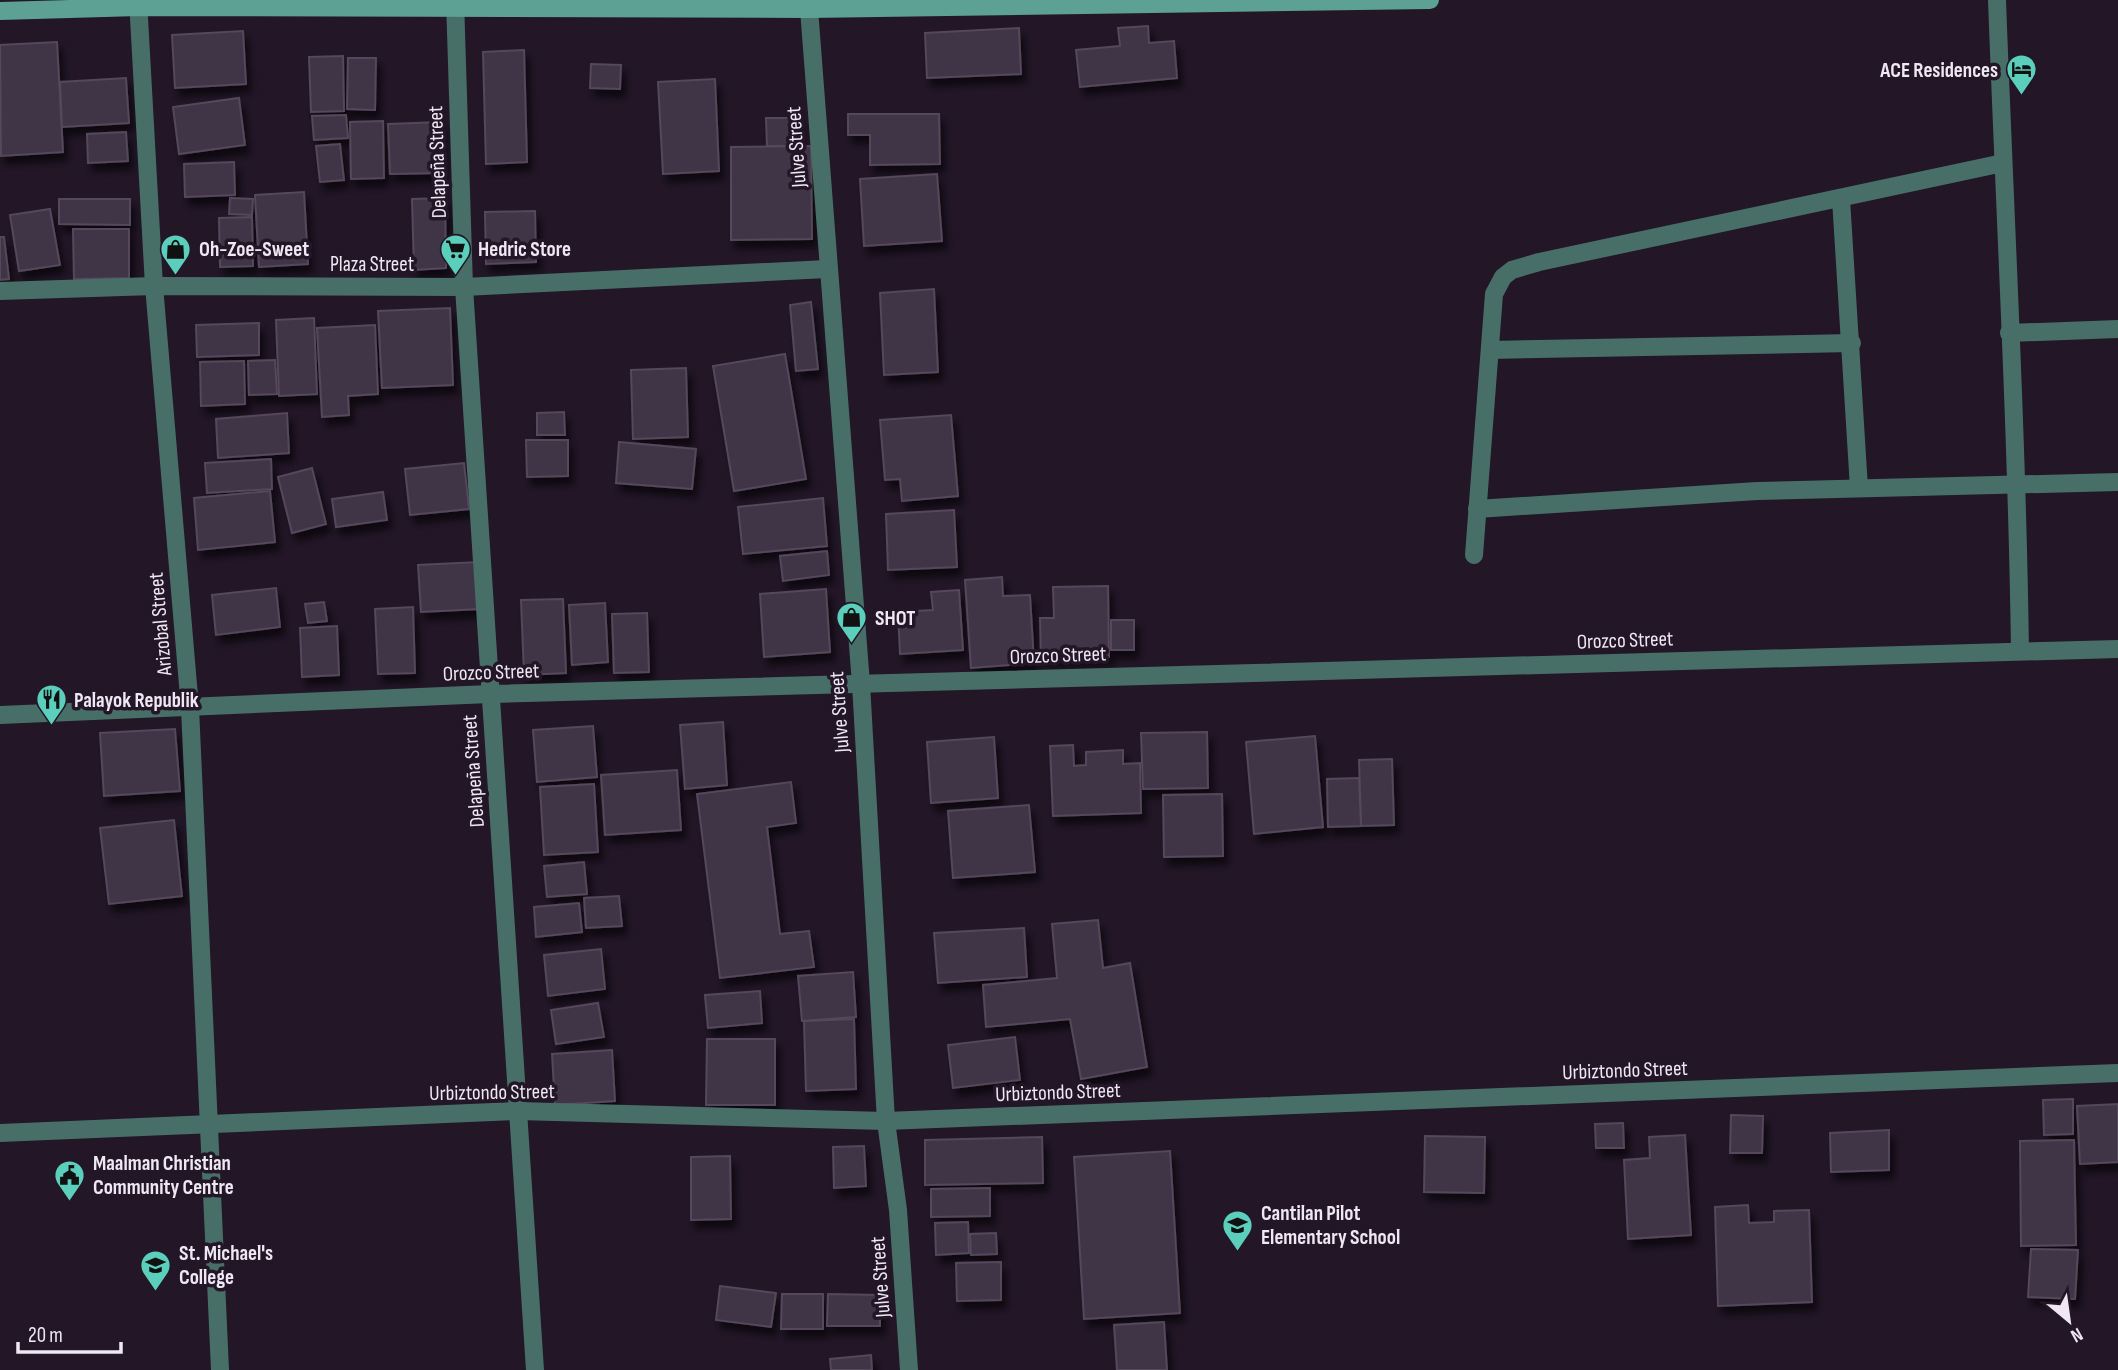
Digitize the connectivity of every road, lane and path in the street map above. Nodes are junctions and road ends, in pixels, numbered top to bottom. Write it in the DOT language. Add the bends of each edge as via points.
graph roads {
  1 [pos="1430,0"];
  2 [pos="1997,0"];
  3 [pos="139,4"];
  4 [pos="455,5"];
  5 [pos="809,9"];
  6 [pos="0,11"];
  7 [pos="2003,163"];
  8 [pos="1841,199"];
  9 [pos="827,269"];
  10 [pos="154,286"];
  11 [pos="464,287"];
  12 [pos="0,291"];
  13 [pos="2118,329"];
  14 [pos="2009,333"];
  15 [pos="1852,343"];
  16 [pos="1490,350"];
  17 [pos="2118,482"];
  18 [pos="2017,483"];
  19 [pos="1859,488"];
  20 [pos="1477,509"];
  21 [pos="1474,555"];
  22 [pos="2118,649"];
  23 [pos="2020,651"];
  24 [pos="860,684"];
  25 [pos="490,694"];
  26 [pos="190,708"];
  27 [pos="0,715"];
  28 [pos="2118,1073"];
  29 [pos="518,1111"];
  30 [pos="886,1121"];
  31 [pos="211,1126"];
  32 [pos="0,1133"];
  33 [pos="219,1370"];
  34 [pos="535,1370"];
  35 [pos="909,1370"];
  1 -- 5 [label="street"];
  2 -- 7 [label="street"];
  3 -- 4 [label="street"];
  3 -- 6 [label="street"];
  3 -- 10 [label="street, Arizobal Street"];
  4 -- 5 [label="street"];
  4 -- 11 [label="street, Delapeña Street"];
  5 -- 9 [label="street, Julve Street"];
  7 -- 8 [label="street"];
  7 -- 14 [label="street"];
  8 -- 15 [label="street"];
  8 -- 16 [label="street" via="1512,271 1494,294"];
  9 -- 11 [label="street, Plaza Street"];
  9 -- 24 [label="street, Julve Street"];
  10 -- 11 [label="street, Plaza Street"];
  10 -- 12 [label="street, Plaza Street"];
  10 -- 26 [label="street, Arizobal Street"];
  11 -- 25 [label="street, Delapeña Street"];
  13 -- 14 [label="street"];
  14 -- 18 [label="street"];
  15 -- 16 [label="street"];
  15 -- 19 [label="street"];
  16 -- 20 [label="street"];
  17 -- 18 [label="street"];
  18 -- 19 [label="street"];
  18 -- 23 [label="street"];
  19 -- 20 [label="street"];
  20 -- 21 [label="street"];
  22 -- 23 [label="street, Orozco Street"];
  23 -- 24 [label="street, Orozco Street"];
  24 -- 25 [label="street, Orozco Street"];
  24 -- 30 [label="street, Julve Street"];
  25 -- 26 [label="street, Orozco Street"];
  25 -- 29 [label="street, Delapeña Street"];
  26 -- 27 [label="street, Orozco Street"];
  26 -- 31 [label="street, Arizobal Street"];
  28 -- 30 [label="street, Urbiztondo Street"];
  29 -- 30 [label="street, Urbiztondo Street"];
  29 -- 31 [label="street, Urbiztondo Street"];
  29 -- 34 [label="street, Delapeña Street"];
  30 -- 35 [label="street, Julve Street" via="898,1210"];
  31 -- 32 [label="street, Urbiztondo Street"];
  31 -- 33 [label="street, Arizobal Street"];
}
